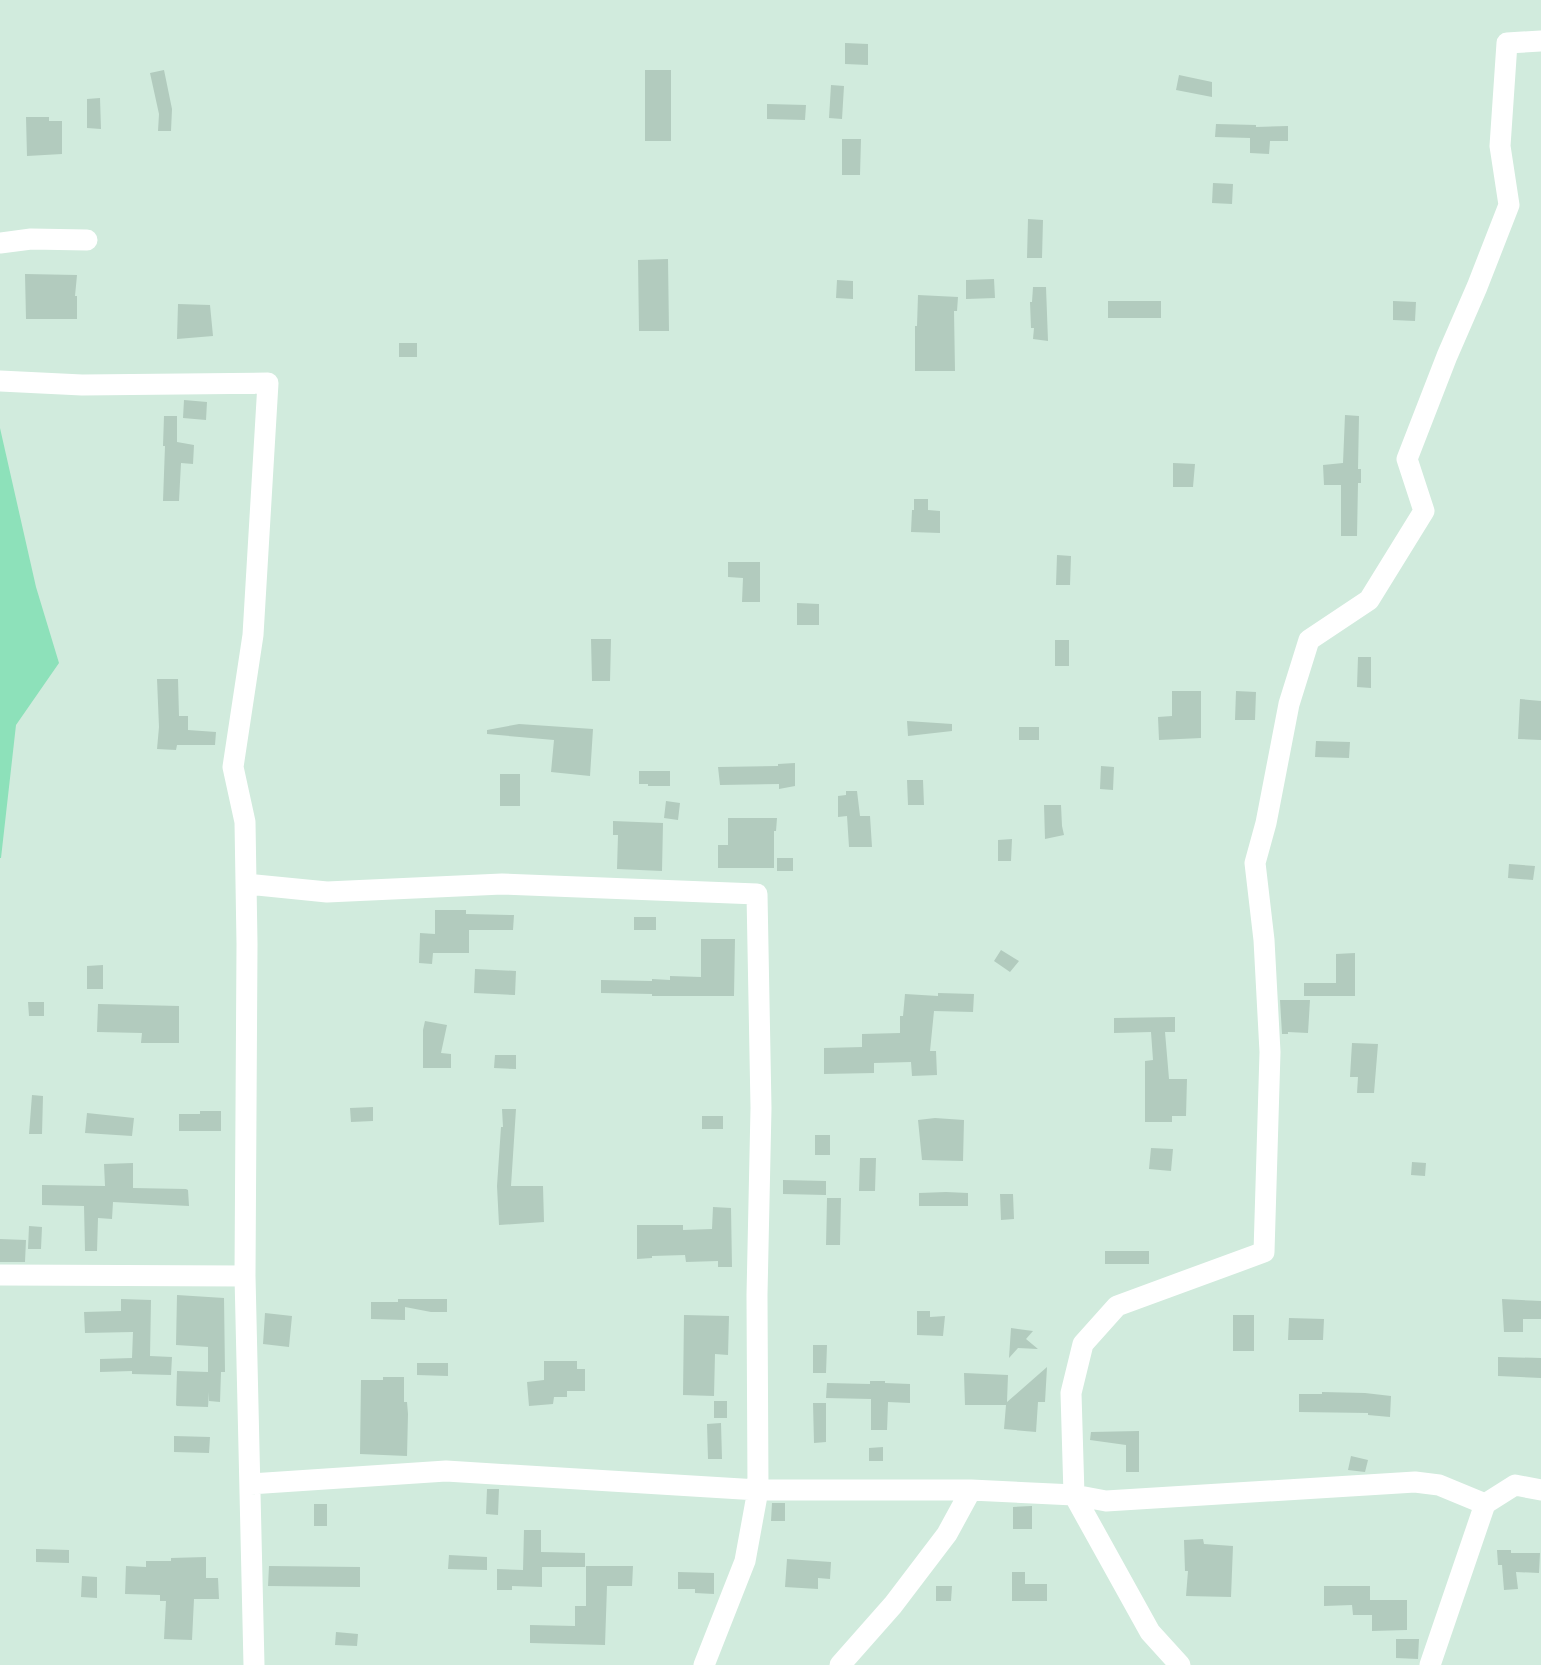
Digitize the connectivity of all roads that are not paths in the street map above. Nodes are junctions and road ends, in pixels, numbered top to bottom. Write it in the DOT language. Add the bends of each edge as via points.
graph roads {
  1 [pos="1541,41"];
  2 [pos="87,240"];
  3 [pos="0,243"];
  4 [pos="0,381"];
  5 [pos="246,884"];
  6 [pos="0,1275"];
  7 [pos="245,1276"];
  8 [pos="250,1484"];
  9 [pos="758,1490"];
  10 [pos="971,1490"];
  11 [pos="1541,1490"];
  12 [pos="1074,1495"];
  13 [pos="1485,1504"];
  14 [pos="254,1665"];
  15 [pos="704,1665"];
  16 [pos="840,1665"];
  17 [pos="1180,1665"];
  18 [pos="1430,1665"];
  1 -- 12 [label="street" via="1508,43 1500,146 1509,205 1407,459 1424,510 1369,600 1309,640 1289,704 1255,862 1270,1052 1264,1252 1117,1306 1083,1344 1071,1394"];
  2 -- 3 [label="street"];
  4 -- 5 [label="street" via="82,386 268,383 253,635 233,767 245,822"];
  5 -- 7 [label="street"];
  5 -- 9 [label="street" via="327,892 502,884 758,894"];
  6 -- 7 [label="street"];
  7 -- 8 [label="street"];
  8 -- 9 [label="street" via="446,1470"];
  8 -- 14 [label="street"];
  9 -- 10 [label="street"];
  9 -- 15 [label="street" via="745,1561"];
  10 -- 12 [label="street"];
  10 -- 16 [label="street" via="947,1534"];
  11 -- 13 [label="street" via="1515,1485"];
  12 -- 13 [label="street" via="1106,1501 1415,1482 1439,1485"];
  12 -- 17 [label="street" via="1150,1632"];
  13 -- 18 [label="street"];
}
